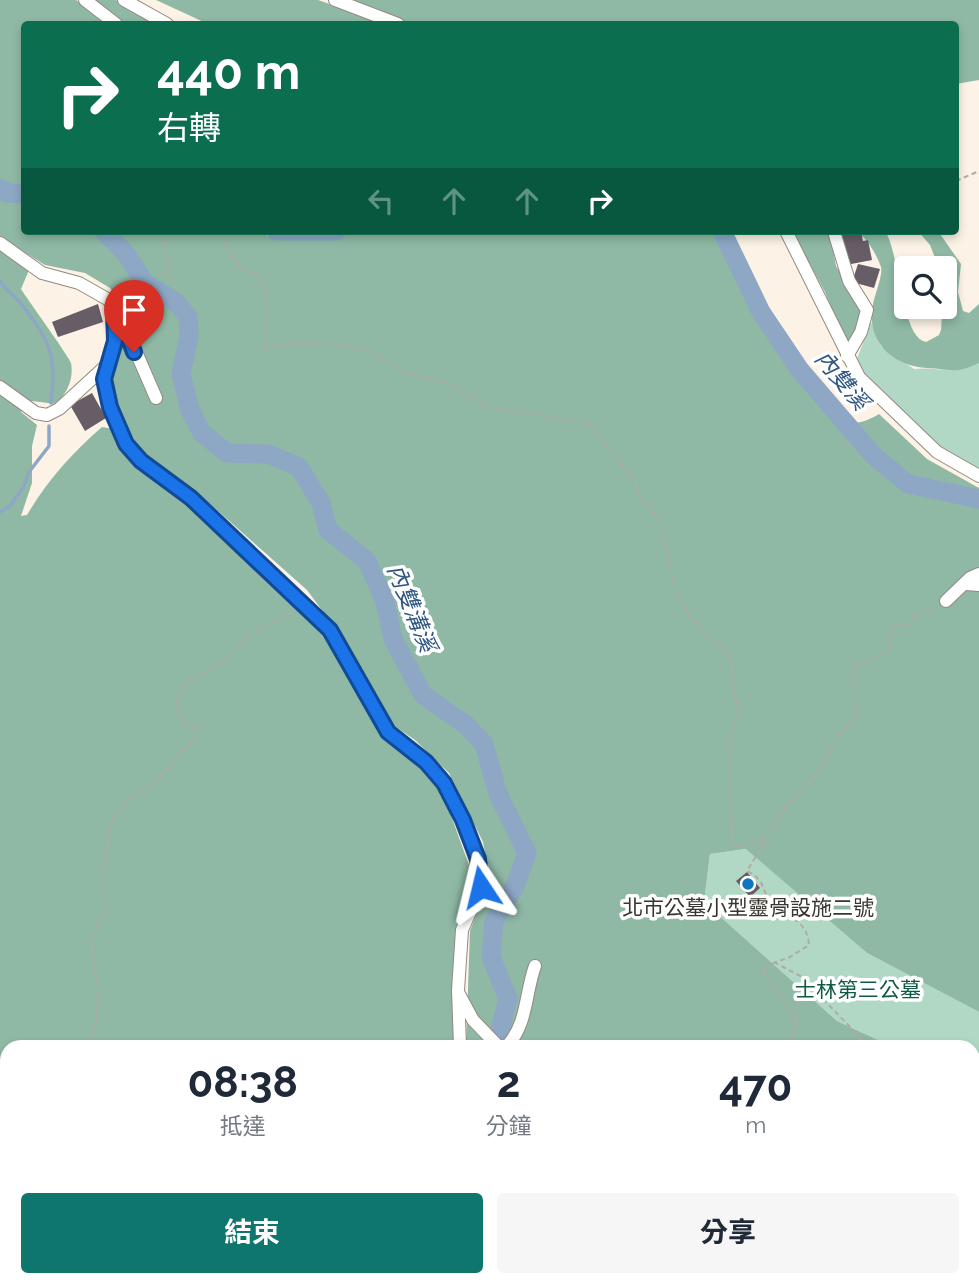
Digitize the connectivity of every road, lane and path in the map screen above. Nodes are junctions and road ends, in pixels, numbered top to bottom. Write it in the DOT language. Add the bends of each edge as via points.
graph roads {
  1 [pos="85,0"];
  2 [pos="124,0"];
  3 [pos="335,0"];
  4 [pos="112,21"];
  5 [pos="162,21"];
  6 [pos="390,21"];
  7 [pos="979,171"];
  8 [pos="959,180"];
  9 [pos="165,235"];
  10 [pos="226,235"];
  11 [pos="788,235"];
  12 [pos="835,235"];
  13 [pos="0,243"];
  14 [pos="176,280"];
  15 [pos="114,311"];
  16 [pos="847,356"];
  17 [pos="108,364"];
  18 [pos="0,387"];
  19 [pos="156,398"];
  20 [pos="979,476"];
  21 [pos="979,574"];
  22 [pos="973,585"];
  23 [pos="946,601"];
  24 [pos="304,604"];
  25 [pos="766,839"];
  26 [pos="773,961"];
  27 [pos="535,967"];
  28 [pos="807,987"];
  29 [pos="458,990"];
  30 [pos="796,1025"];
  31 [pos="91,1040"];
  32 [pos="460,1040"];
  33 [pos="491,1040"];
  34 [pos="510,1040"];
  35 [pos="790,1040"];
  36 [pos="861,1040"];
  1 -- 4 [label="street"];
  2 -- 5 [label="street"];
  3 -- 6 [label="street"];
  7 -- 8 [label="path"];
  9 -- 14 [label="path" via="165,275"];
  10 -- 25 [label="path" via="240,268 257,274 262,283 268,329 264,349 307,342 365,349 407,373 450,384 486,407 588,423 606,441 660,522 677,593 693,620 731,658 735,699 741,711 729,736 732,842 735,847"];
  11 -- 16 [label="street"];
  12 -- 16 [label="street" via="849,281 867,310"];
  13 -- 15 [label="street" via="42,273 97,291"];
  15 -- 17 [label="street" via="115,341"];
  15 -- 19 [label="street" via="120,315"];
  16 -- 20 [label="street" via="859,377 936,452"];
  17 -- 18 [label="street" via="47,415 36,413"];
  17 -- 24 [label="street" via="104,379 110,407 126,444"];
  21 -- 22 [label="street" via="970,578"];
  22 -- 23 [label="street"];
  23 -- 25 [label="path" via="943,607 915,615 906,626 891,630 891,648 885,655 853,668 857,705 852,723 838,736 820,772 790,800"];
  24 -- 29 [label="street" via="330,630 388,732 444,783 463,820 478,859 481,887 463,930"];
  24 -- 31 [label="path" via="250,634 223,662 182,686 176,706 185,724 200,728 197,736 151,786 128,799 111,822 103,884 106,908 91,941 98,989"];
  25 -- 26 [label="path" via="747,871 766,886 773,904 801,922 809,945"];
  26 -- 28 [label="path" via="804,978"];
  26 -- 30 [label="path" via="765,966 764,975 785,1001"];
  27 -- 34 [label="street" via="529,1002"];
  28 -- 30 [label="path" via="798,995"];
  28 -- 36 [label="path"];
  29 -- 32 [label="street"];
  29 -- 33 [label="street" via="473,1020"];
  30 -- 35 [label="path"];
}
